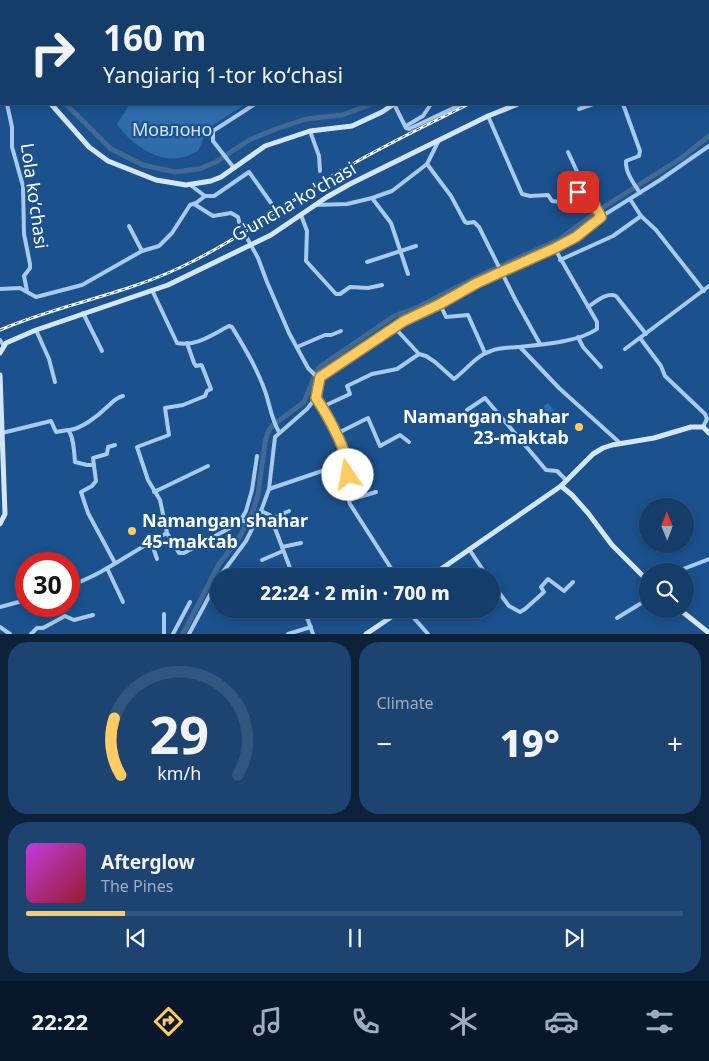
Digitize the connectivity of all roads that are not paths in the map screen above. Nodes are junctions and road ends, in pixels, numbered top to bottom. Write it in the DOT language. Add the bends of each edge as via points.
graph roads {
  1 [pos="7,105"];
  2 [pos="52,105"];
  3 [pos="254,105"];
  4 [pos="392,105"];
  5 [pos="395,105"];
  6 [pos="430,105"];
  7 [pos="460,105"];
  8 [pos="516,105"];
  9 [pos="590,105"];
  10 [pos="623,105"];
  11 [pos="579,109"];
  12 [pos="488,116"];
  13 [pos="406,126"];
  14 [pos="310,131"];
  15 [pos="439,140"];
  16 [pos="709,146"];
  17 [pos="568,152"];
  18 [pos="427,164"];
  19 [pos="233,167"];
  20 [pos="320,171"];
  21 [pos="189,184"];
  22 [pos="585,187"];
  23 [pos="639,192"];
  24 [pos="205,196"];
  25 [pos="372,198"];
  26 [pos="630,199"];
  27 [pos="271,203"];
  28 [pos="194,204"];
  29 [pos="315,205"];
  30 [pos="301,215"];
  31 [pos="601,216"];
  32 [pos="641,216"];
  33 [pos="129,226"];
  34 [pos="252,244"];
  35 [pos="416,246"];
  36 [pos="555,248"];
  37 [pos="142,251"];
  38 [pos="400,252"];
  39 [pos="560,260"];
  40 [pos="367,262"];
  41 [pos="501,270"];
  42 [pos="408,274"];
  43 [pos="382,285"];
  44 [pos="709,286"];
  45 [pos="0,289"];
  46 [pos="27,290"];
  47 [pos="152,290"];
  48 [pos="704,291"];
  49 [pos="440,304"];
  50 [pos="588,307"];
  51 [pos="82,313"];
  52 [pos="395,328"];
  53 [pos="36,330"];
  54 [pos="341,331"];
  55 [pos="646,334"];
  56 [pos="578,337"];
  57 [pos="640,338"];
  58 [pos="0,340"];
  59 [pos="187,344"];
  60 [pos="540,344"];
  61 [pos="4,346"];
  62 [pos="297,346"];
  63 [pos="520,347"];
  64 [pos="625,350"];
  65 [pos="102,351"];
  66 [pos="0,352"];
  67 [pos="485,353"];
  68 [pos="419,354"];
  69 [pos="600,366"];
  70 [pos="0,375"];
  71 [pos="318,378"];
  72 [pos="55,382"];
  73 [pos="123,396"];
  74 [pos="316,398"];
  75 [pos="322,407"];
  76 [pos="467,410"];
  77 [pos="703,428"];
  78 [pos="69,430"];
  79 [pos="278,430"];
  80 [pos="2,433"];
  81 [pos="709,433"];
  82 [pos="336,434"];
  83 [pos="409,442"];
  84 [pos="620,443"];
  85 [pos="115,445"];
  86 [pos="257,456"];
  87 [pos="94,464"];
  88 [pos="208,466"];
  89 [pos="348,475"];
  90 [pos="566,480"];
  91 [pos="561,486"];
  92 [pos="269,489"];
  93 [pos="154,492"];
  94 [pos="376,492"];
  95 [pos="348,500"];
  96 [pos="262,511"];
  97 [pos="289,511"];
  98 [pos="271,519"];
  99 [pos="241,520"];
  100 [pos="0,524"];
  101 [pos="253,524"];
  102 [pos="167,533"];
  103 [pos="151,541"];
  104 [pos="301,543"];
  105 [pos="282,549"];
  106 [pos="469,549"];
  107 [pos="157,559"];
  108 [pos="709,559"];
  109 [pos="262,560"];
  110 [pos="115,563"];
  111 [pos="694,565"];
  112 [pos="106,568"];
  113 [pos="226,568"];
  114 [pos="290,568"];
  115 [pos="391,568"];
  116 [pos="442,568"];
  117 [pos="482,568"];
  118 [pos="639,572"];
  119 [pos="80,582"];
  120 [pos="573,582"];
  121 [pos="210,594"];
  122 [pos="500,594"];
  123 [pos="123,602"];
  124 [pos="190,602"];
  125 [pos="15,603"];
  126 [pos="639,604"];
  127 [pos="0,607"];
  128 [pos="164,614"];
  129 [pos="93,615"];
  130 [pos="308,618"];
  131 [pos="390,618"];
  132 [pos="413,618"];
  133 [pos="616,618"];
  134 [pos="691,618"];
  135 [pos="0,627"];
  136 [pos="311,627"];
  137 [pos="709,633"];
  138 [pos="10,634"];
  139 [pos="31,634"];
  140 [pos="164,634"];
  141 [pos="173,634"];
  142 [pos="189,634"];
  143 [pos="288,634"];
  144 [pos="313,634"];
  145 [pos="366,634"];
  146 [pos="428,634"];
  1 -- 46 [label="street, Lola koʻchasi" via="12,147 23,186 24,234 30,264 24,276"];
  2 -- 21 [label="street" via="89,147 108,161 156,180"];
  3 -- 19 [label="street" via="213,131 213,141"];
  4 -- 14 [label="street" via="352,126"];
  5 -- 13 [label="street"];
  6 -- 13 [label="street" via="423,116"];
  7 -- 13 [label="street" via="411,128"];
  8 -- 12 [label="street, G'uncha ko'chasi"];
  9 -- 11 [label="street"];
  10 -- 23 [label="street" via="640,151 637,157 625,163"];
  12 -- 15 [label="street, G'uncha ko'chasi"];
  12 -- 22 [label="street" via="522,194 548,195 552,201 561,202"];
  14 -- 19 [label="street" via="265,146"];
  14 -- 20 [label="street" via="319,156"];
  15 -- 18 [label="street"];
  15 -- 29 [label="street, G'uncha ko'chasi"];
  16 -- 23 [label="street"];
  17 -- 22 [label="street"];
  18 -- 25 [label="street" via="392,191"];
  18 -- 41 [label="street" via="465,222 474,222 479,227"];
  19 -- 21 [label="street" via="211,181"];
  21 -- 24 [label="street"];
  22 -- 31 [label="street"];
  23 -- 26 [label="street"];
  24 -- 27 [label="street" via="217,195 249,172"];
  24 -- 28 [label="street"];
  25 -- 29 [label="street" via="348,204"];
  25 -- 38 [label="street" via="391,223"];
  26 -- 31 [label="street"];
  26 -- 32 [label="street"];
  28 -- 34 [label="street" via="212,216 236,215"];
  28 -- 37 [label="street" via="190,205 164,242"];
  29 -- 30 [label="street, G'uncha ko'chasi"];
  30 -- 34 [label="street, G'uncha ko'chasi"];
  30 -- 43 [label="street" via="307,232 306,261 336,294 350,287"];
  31 -- 36 [label="street" via="576,237"];
  32 -- 39 [label="street" via="613,236"];
  32 -- 48 [label="street"];
  33 -- 37 [label="street"];
  34 -- 47 [label="street, G'uncha ko'chasi"];
  34 -- 62 [label="street" via="281,316"];
  35 -- 38 [label="street"];
  36 -- 39 [label="street"];
  36 -- 41 [label="street"];
  37 -- 46 [label="street" via="82,285 36,297"];
  38 -- 40 [label="street"];
  38 -- 42 [label="street"];
  39 -- 50 [label="street"];
  41 -- 49 [label="street"];
  41 -- 60 [label="street"];
  44 -- 48 [label="street"];
  45 -- 46 [label="street" via="16,287"];
  47 -- 51 [label="street, G'uncha ko'chasi"];
  47 -- 59 [label="street" via="176,342"];
  48 -- 55 [label="street"];
  49 -- 52 [label="street"];
  49 -- 67 [label="street" via="446,316 468,315"];
  50 -- 55 [label="street" via="612,294"];
  50 -- 56 [label="street" via="597,322 596,328"];
  51 -- 53 [label="street, G'uncha ko'chasi"];
  51 -- 65 [label="street"];
  52 -- 68 [label="street"];
  52 -- 71 [label="street"];
  53 -- 61 [label="street, G'uncha ko'chasi"];
  53 -- 72 [label="street"];
  54 -- 62 [label="street"];
  55 -- 57 [label="street"];
  56 -- 60 [label="street"];
  56 -- 69 [label="street"];
  57 -- 64 [label="street"];
  57 -- 77 [label="street" via="665,376 705,414 707,419"];
  58 -- 61 [label="street"];
  59 -- 79 [label="street" via="232,327 252,363"];
  59 -- 93 [label="street" via="194,364 201,365 212,388 205,396 183,406 165,408 169,435 137,446"];
  60 -- 63 [label="street"];
  61 -- 66 [label="street, G'uncha ko'chasi"];
  62 -- 71 [label="street" via="311,372"];
  63 -- 67 [label="street"];
  63 -- 84 [label="street"];
  67 -- 68 [label="street" via="455,379"];
  68 -- 75 [label="street" via="397,369 372,374 347,386 350,394"];
  70 -- 80 [label="street"];
  71 -- 74 [label="street"];
  73 -- 78 [label="street" via="117,397 85,423"];
  74 -- 75 [label="street"];
  74 -- 79 [label="street"];
  75 -- 82 [label="street"];
  76 -- 90 [label="street" via="485,398 546,470 557,471"];
  77 -- 81 [label="street"];
  77 -- 84 [label="street" via="691,427 654,438"];
  78 -- 80 [label="street" via="56,432 51,420"];
  78 -- 87 [label="street" via="76,462"];
  79 -- 92 [label="street" via="273,442"];
  80 -- 100 [label="street" via="5,514"];
  82 -- 83 [label="street" via="368,418 380,446 400,435"];
  82 -- 89 [label="street" via="347,460"];
  84 -- 90 [label="street" via="598,450"];
  85 -- 87 [label="street" via="108,447 107,454 93,458"];
  86 -- 99 [label="street" via="252,490"];
  87 -- 110 [label="street" via="96,481 81,492 88,513"];
  88 -- 93 [label="street"];
  89 -- 92 [label="street" via="329,474 325,470"];
  89 -- 95 [label="street"];
  90 -- 91 [label="street"];
  91 -- 106 [label="street"];
  91 -- 118 [label="street"];
  92 -- 96 [label="street"];
  93 -- 102 [label="street" via="160,500"];
  94 -- 95 [label="street"];
  95 -- 115 [label="street"];
  96 -- 98 [label="street"];
  96 -- 101 [label="street"];
  97 -- 98 [label="street"];
  98 -- 105 [label="street"];
  99 -- 101 [label="street"];
  99 -- 102 [label="street" via="181,554"];
  101 -- 113 [label="street" via="246,541"];
  102 -- 103 [label="street"];
  103 -- 107 [label="street"];
  103 -- 110 [label="street"];
  104 -- 105 [label="street"];
  105 -- 109 [label="street"];
  105 -- 114 [label="street"];
  106 -- 116 [label="street"];
  106 -- 117 [label="street"];
  108 -- 111 [label="street"];
  110 -- 112 [label="street"];
  112 -- 119 [label="street"];
  112 -- 123 [label="street"];
  120 -- 122 [label="street" via="564,591 548,579 541,587 544,592 520,612 509,606"];
  121 -- 142 [label="street"];
  124 -- 141 [label="street"];
  125 -- 127 [label="street"];
  126 -- 133 [label="street"];
  128 -- 140 [label="street"];
  129 -- 139 [label="street" via="74,620 65,616"];
  130 -- 136 [label="street"];
  131 -- 145 [label="street"];
  132 -- 146 [label="street"];
  134 -- 137 [label="street"];
  135 -- 138 [label="street"];
  136 -- 143 [label="street"];
  136 -- 144 [label="street"];
}
